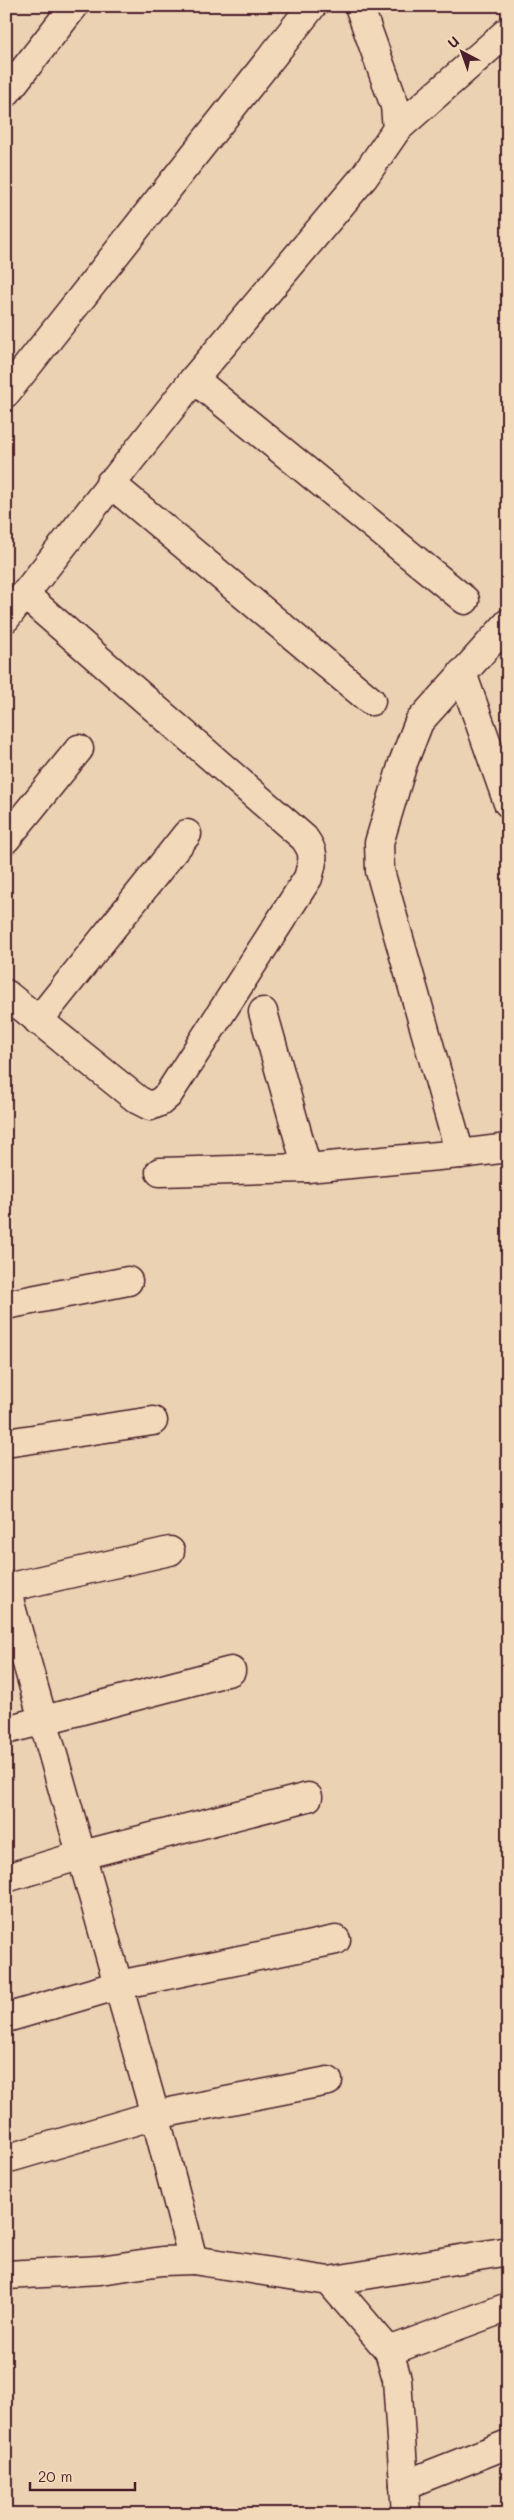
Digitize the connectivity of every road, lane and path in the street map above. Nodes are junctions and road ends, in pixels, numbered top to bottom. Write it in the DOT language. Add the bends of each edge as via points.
graph roads {
  1 [pos="74,6"];
  2 [pos="312,6"];
  3 [pos="359,6"];
  4 [pos="503,45"];
  5 [pos="11,79"];
  6 [pos="396,118"];
  7 [pos="194,379"];
  8 [pos="6,393"];
  9 [pos="110,483"];
  10 [pos="24,594"];
  11 [pos="465,600"];
  12 [pos="6,618"];
  13 [pos="508,623"];
  14 [pos="462,673"];
  15 [pos="371,701"];
  16 [pos="79,749"];
  17 [pos="508,803"];
  18 [pos="187,834"];
  19 [pos="6,839"];
  20 [pos="6,994"];
  21 [pos="263,1012"];
  22 [pos="38,1021"];
  23 [pos="508,1149"];
  24 [pos="460,1154"];
  25 [pos="307,1168"];
  26 [pos="160,1172"];
  27 [pos="128,1281"];
  28 [pos="6,1305"];
  29 [pos="153,1421"];
  30 [pos="6,1443"];
  31 [pos="170,1551"];
  32 [pos="6,1588"];
  33 [pos="231,1671"];
  34 [pos="43,1720"];
  35 [pos="6,1730"];
  36 [pos="308,1797"];
  37 [pos="82,1855"];
  38 [pos="6,1878"];
  39 [pos="336,1940"];
  40 [pos="118,1985"];
  41 [pos="6,2018"];
  42 [pos="328,2081"];
  43 [pos="155,2115"];
  44 [pos="6,2159"];
  45 [pos="508,2252"];
  46 [pos="193,2260"];
  47 [pos="6,2275"];
  48 [pos="329,2281"];
  49 [pos="508,2307"];
  50 [pos="389,2351"];
  51 [pos="508,2444"];
  52 [pos="404,2485"];
  53 [pos="406,2514"];
  1 -- 5 [label="street"];
  2 -- 8 [label="street"];
  3 -- 6 [label="street"];
  4 -- 6 [label="street"];
  6 -- 7 [label="street" via="364,177"];
  7 -- 9 [label="street"];
  7 -- 11 [label="street"];
  9 -- 10 [label="street"];
  9 -- 15 [label="street"];
  10 -- 12 [label="street"];
  10 -- 22 [label="street" via="304,838 312,848 313,859 308,878 168,1095 160,1102 150,1106 138,1100"];
  13 -- 14 [label="street"];
  14 -- 17 [label="street"];
  14 -- 24 [label="street" via="419,722 379,843 380,871"];
  16 -- 19 [label="street"];
  18 -- 22 [label="street"];
  20 -- 22 [label="street"];
  21 -- 25 [label="street"];
  23 -- 24 [label="street"];
  24 -- 25 [label="street"];
  25 -- 26 [label="street"];
  27 -- 28 [label="street"];
  29 -- 30 [label="street"];
  31 -- 32 [label="street"];
  32 -- 34 [label="street"];
  33 -- 34 [label="street"];
  34 -- 35 [label="street"];
  34 -- 37 [label="street"];
  36 -- 37 [label="street"];
  37 -- 38 [label="street"];
  37 -- 40 [label="street"];
  39 -- 40 [label="street"];
  40 -- 41 [label="street"];
  40 -- 43 [label="street"];
  42 -- 43 [label="street"];
  43 -- 44 [label="street"];
  43 -- 46 [label="street"];
  45 -- 48 [label="street"];
  46 -- 47 [label="street" via="162,2260 100,2270"];
  46 -- 48 [label="street"];
  48 -- 50 [label="street"];
  49 -- 50 [label="street"];
  50 -- 52 [label="street" via="397,2379"];
  51 -- 52 [label="street"];
  52 -- 53 [label="street"];
}
